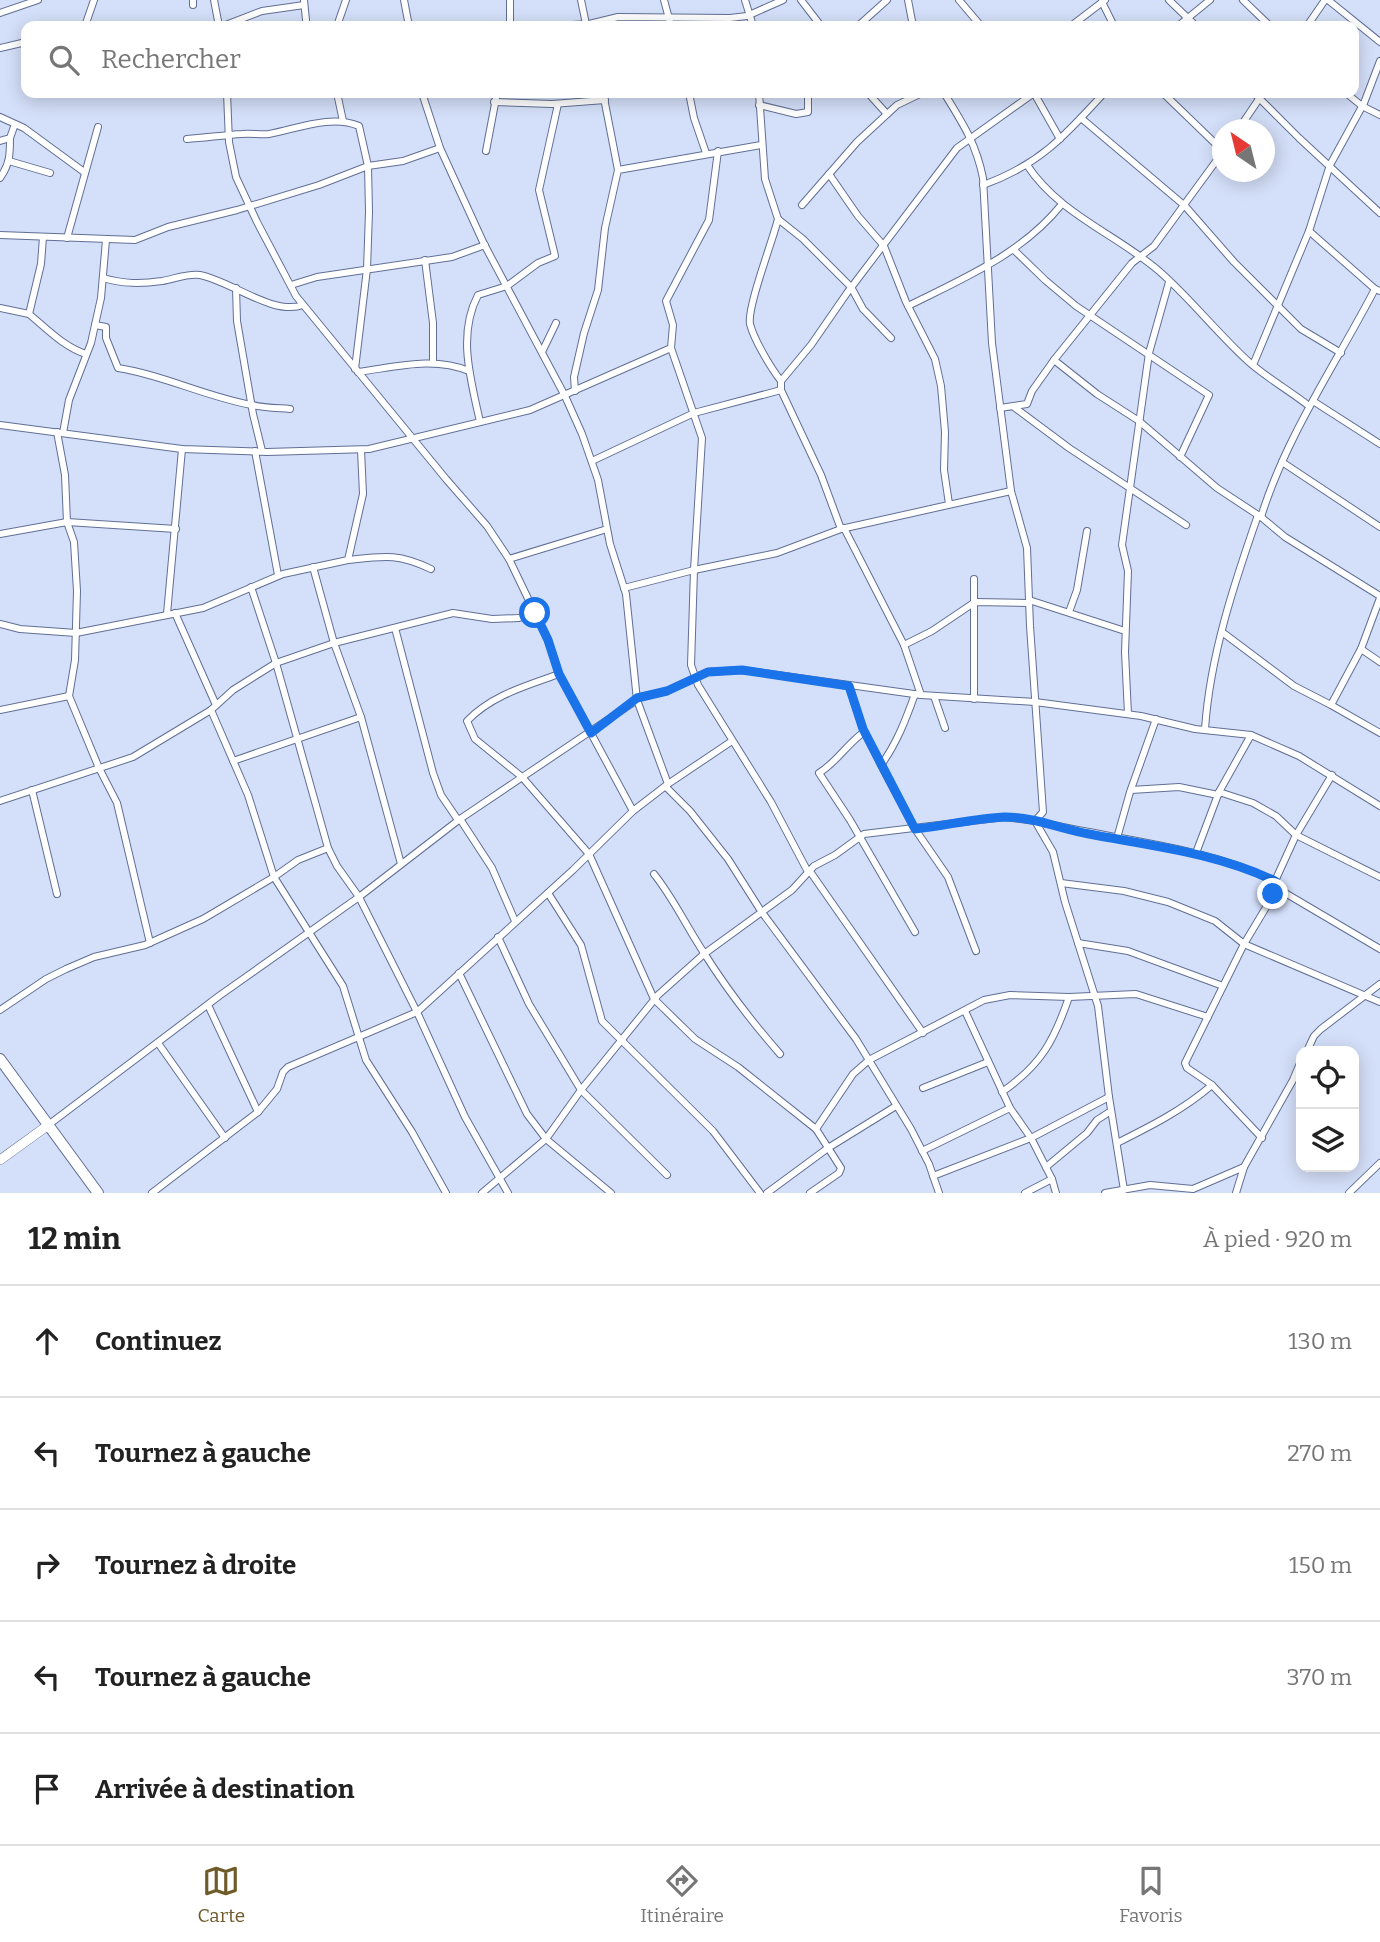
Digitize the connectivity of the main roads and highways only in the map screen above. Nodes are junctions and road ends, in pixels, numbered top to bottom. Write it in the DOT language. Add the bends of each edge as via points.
graph roads {
  1 [pos="1,1060"];
  2 [pos="47,1126"];
  3 [pos="0,1160"];
  4 [pos="97,1193"];
  1 -- 2 [label="highway"];
  2 -- 3 [label="main road"];
  2 -- 4 [label="highway"];
}
